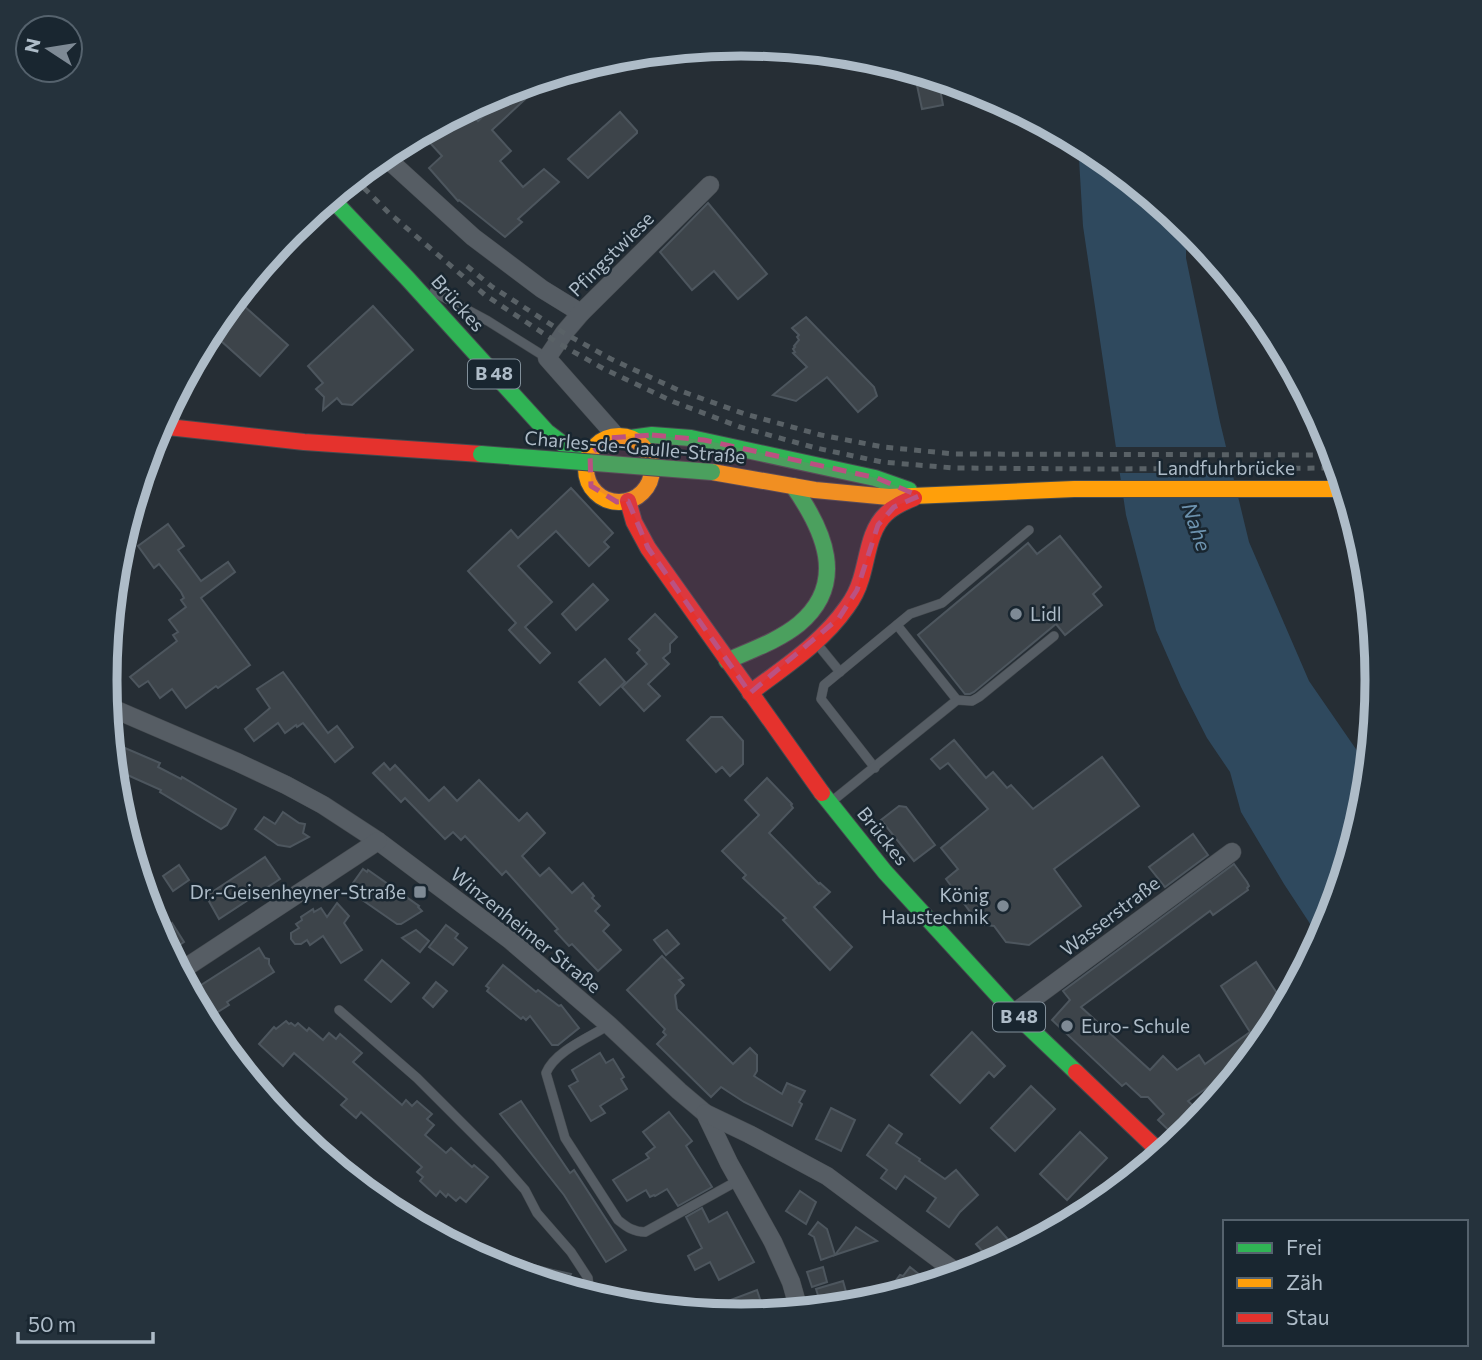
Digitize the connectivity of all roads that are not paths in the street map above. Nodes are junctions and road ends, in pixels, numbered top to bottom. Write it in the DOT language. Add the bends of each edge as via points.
graph roads {
  1 [pos="392,163"];
  2 [pos="710,186"];
  3 [pos="337,205"];
  4 [pos="407,278"];
  5 [pos="581,313"];
  6 [pos="547,358"];
  7 [pos="170,427"];
  8 [pos="623,437"];
  9 [pos="590,455"];
  10 [pos="793,486"];
  11 [pos="1108,489"];
  12 [pos="1335,489"];
  13 [pos="919,496"];
  14 [pos="628,501"];
  15 [pos="1030,530"];
  16 [pos="897,625"];
  17 [pos="1054,636"];
  18 [pos="814,642"];
  19 [pos="727,661"];
  20 [pos="840,672"];
  21 [pos="750,693"];
  22 [pos="957,700"];
  23 [pos="118,711"];
  24 [pos="874,768"];
  25 [pos="830,803"];
  26 [pos="378,841"];
  27 [pos="1231,852"];
  28 [pos="187,967"];
  29 [pos="339,1010"];
  30 [pos="1014,1013"];
  31 [pos="609,1025"];
  32 [pos="705,1113"];
  33 [pos="1154,1147"];
  34 [pos="739,1180"];
  35 [pos="950,1268"];
  36 [pos="590,1285"];
  37 [pos="796,1302"];
  1 -- 5 [label="street" via="474,237"];
  2 -- 5 [label="street, Pfingstwiese"];
  3 -- 4 [label="street, Brückes / B 48"];
  4 -- 6 [label="lane"];
  4 -- 9 [label="street, Brückes / B 48" via="547,432 561,445"];
  5 -- 6 [label="street, Pfingstwiese"];
  6 -- 8 [label="street"];
  7 -- 10 [label="street, Charles-de-Gaulle-Straße, bridge" via="304,442 712,472"];
  8 -- 9 [label="street" via="600,442"];
  8 -- 13 [label="street" via="704,440 877,478"];
  8 -- 14 [label="street" via="646,450 652,470 645,489"];
  9 -- 14 [label="street" via="587,476 591,486 607,499"];
  10 -- 13 [label="street, Charles-de-Gaulle-Straße"];
  10 -- 19 [label="street" via="806,502 825,543 828,567 823,590 800,623"];
  11 -- 12 [label="street, Landfuhrbrücke"];
  11 -- 13 [label="street, Charles-de-Gaulle-Straße"];
  13 -- 18 [label="street" via="885,514 872,538 857,590 839,618"];
  14 -- 19 [label="street, Brückes / B 48" via="648,548"];
  15 -- 16 [label="lane" via="942,603 910,614"];
  16 -- 20 [label="lane"];
  16 -- 22 [label="lane"];
  17 -- 22 [label="lane" via="979,697"];
  18 -- 20 [label="lane"];
  18 -- 21 [label="street"];
  19 -- 21 [label="street, Brückes / B 48"];
  20 -- 24 [label="lane" via="824,685 821,699"];
  21 -- 25 [label="street, Brückes / B 48"];
  22 -- 24 [label="lane"];
  23 -- 26 [label="street, Winzenheimer Straße" via="286,785"];
  24 -- 25 [label="lane"];
  25 -- 30 [label="street, Brückes / B 48" via="885,872"];
  26 -- 28 [label="street"];
  26 -- 31 [label="street, Winzenheimer Straße" via="510,940"];
  27 -- 30 [label="street, Wasserstraße"];
  29 -- 36 [label="lane" via="475,1135 526,1191"];
  30 -- 33 [label="street, Brückes / B 48"];
  31 -- 32 [label="street, Winzenheimer Straße"];
  31 -- 34 [label="lane" via="559,1056 546,1073 565,1139 618,1220 645,1233"];
  32 -- 34 [label="street, Winzenheimer Straße"];
  32 -- 35 [label="street" via="827,1176"];
  34 -- 37 [label="street, Winzenheimer Straße" via="774,1242"];
}
